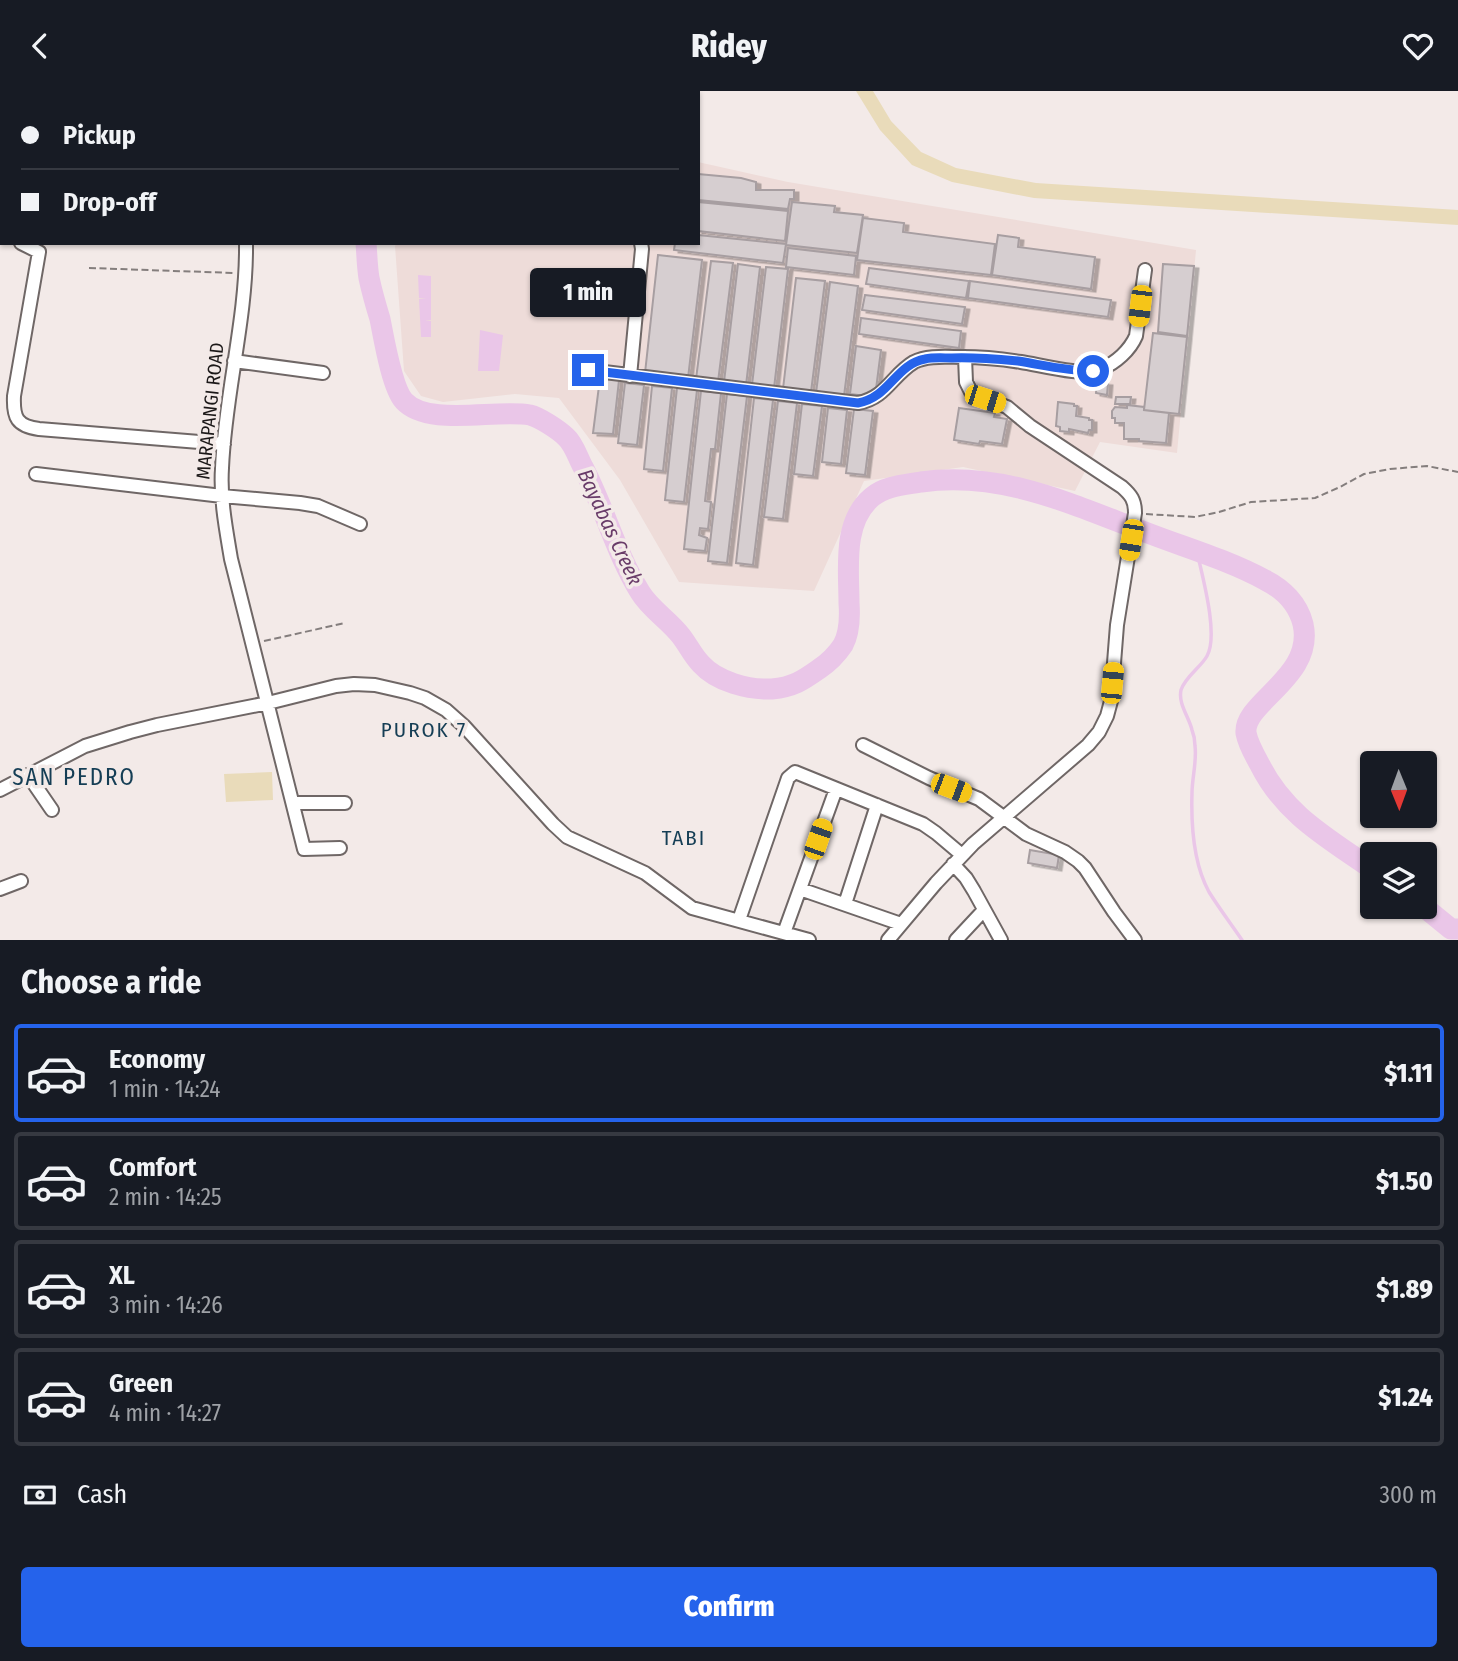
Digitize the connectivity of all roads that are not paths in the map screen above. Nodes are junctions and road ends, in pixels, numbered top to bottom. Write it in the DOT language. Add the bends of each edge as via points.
graph roads {
  1 [pos="25,245"];
  2 [pos="246,245"];
  3 [pos="641,245"];
  4 [pos="1145,270"];
  5 [pos="965,357"];
  6 [pos="234,361"];
  7 [pos="588,370"];
  8 [pos="323,373"];
  9 [pos="630,376"];
  10 [pos="223,444"];
  11 [pos="36,474"];
  12 [pos="222,496"];
  13 [pos="360,524"];
  14 [pos="268,703"];
  15 [pos="863,745"];
  16 [pos="28,775"];
  17 [pos="836,789"];
  18 [pos="0,790"];
  19 [pos="293,803"];
  20 [pos="345,803"];
  21 [pos="877,805"];
  22 [pos="52,810"];
  23 [pos="1003,817"];
  24 [pos="340,848"];
  25 [pos="958,860"];
  26 [pos="21,881"];
  27 [pos="0,889"];
  28 [pos="800,889"];
  29 [pos="845,904"];
  30 [pos="984,910"];
  31 [pos="739,920"];
  32 [pos="901,924"];
  33 [pos="785,933"];
  34 [pos="809,940"];
  35 [pos="888,940"];
  36 [pos="956,940"];
  37 [pos="1001,940"];
  38 [pos="1135,940"];
  1 -- 10 [label="street" via="39,252 14,396 20,422 39,429"];
  2 -- 6 [label="street, MARAPANGI ROAD"];
  3 -- 9 [label="street"];
  4 -- 5 [label="street" via="1136,336 1127,350 1101,369 1070,371"];
  5 -- 9 [label="street" via="916,361 874,398 858,403"];
  5 -- 23 [label="street" via="966,382 972,394 1007,407 1122,487 1134,502 1107,716 1088,745"];
  6 -- 8 [label="street"];
  6 -- 10 [label="street, MARAPANGI ROAD"];
  7 -- 9 [label="street"];
  10 -- 12 [label="street, MARAPANGI ROAD"];
  11 -- 12 [label="street"];
  12 -- 13 [label="street" via="317,506"];
  12 -- 14 [label="street, MARAPANGI ROAD" via="231,559"];
  14 -- 16 [label="street" via="105,739"];
  14 -- 19 [label="street, MARAPANGI ROAD"];
  14 -- 31 [label="street" via="354,684 393,688 425,698 464,726 568,837 645,873 692,908"];
  15 -- 23 [label="street" via="979,799"];
  16 -- 18 [label="street"];
  16 -- 22 [label="street"];
  17 -- 21 [label="street"];
  17 -- 28 [label="street"];
  17 -- 31 [label="street" via="795,772 788,778"];
  19 -- 20 [label="street"];
  19 -- 24 [label="street, MARAPANGI ROAD" via="304,849"];
  21 -- 25 [label="street" via="923,824"];
  21 -- 29 [label="street"];
  23 -- 25 [label="street"];
  23 -- 38 [label="street" via="1078,861"];
  25 -- 30 [label="street"];
  25 -- 32 [label="street"];
  26 -- 27 [label="street"];
  28 -- 29 [label="street"];
  28 -- 33 [label="street"];
  29 -- 32 [label="street"];
  30 -- 36 [label="street"];
  30 -- 37 [label="street"];
  31 -- 33 [label="street"];
  32 -- 35 [label="street"];
  33 -- 34 [label="street"];
}
